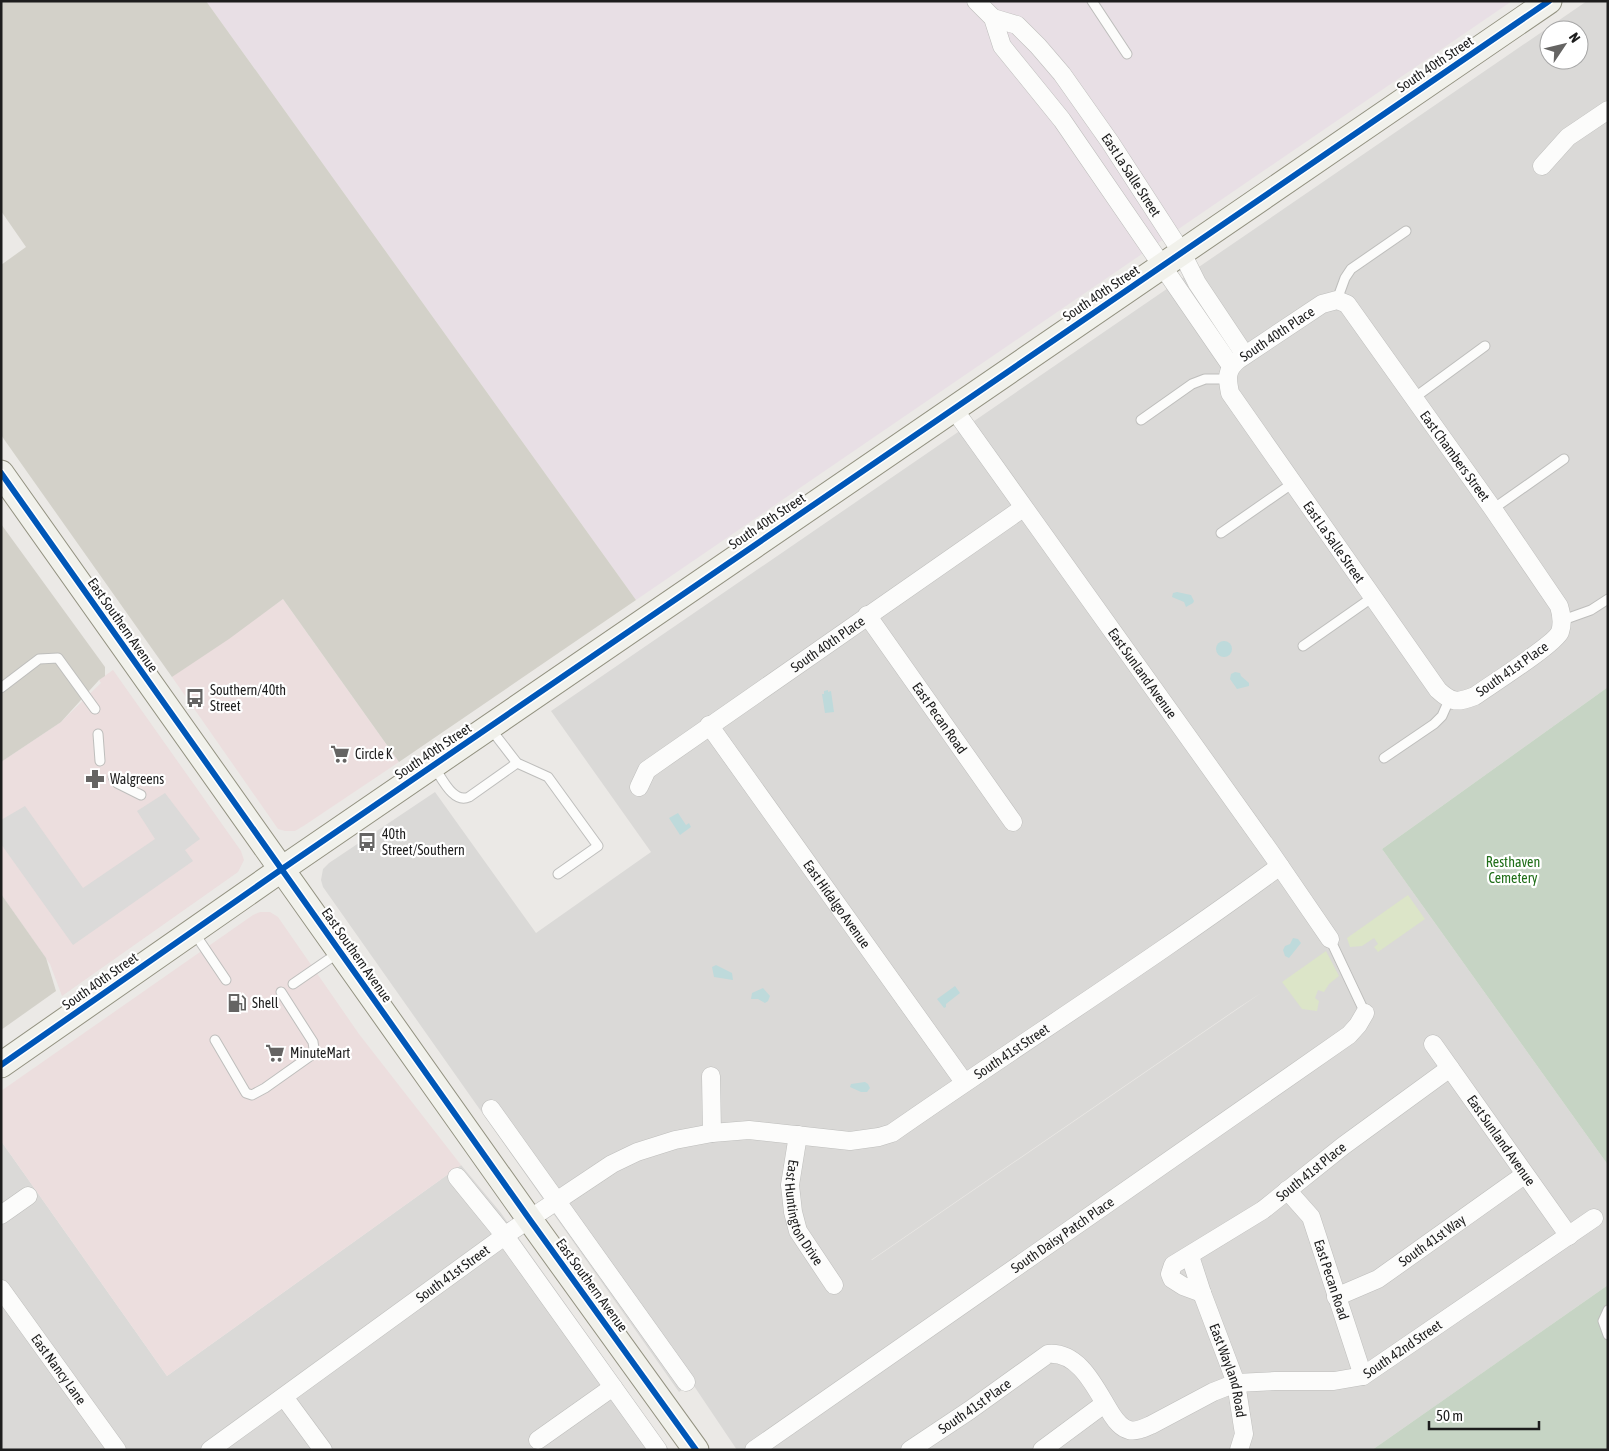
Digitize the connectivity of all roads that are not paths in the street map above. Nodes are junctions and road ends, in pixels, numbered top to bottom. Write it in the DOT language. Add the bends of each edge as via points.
graph roads {
  1 [pos="976,1"];
  2 [pos="1092,1"];
  3 [pos="1549,1"];
  4 [pos="992,18"];
  5 [pos="1127,54"];
  6 [pos="1608,110"];
  7 [pos="1542,166"];
  8 [pos="1406,231"];
  9 [pos="1172,260"];
  10 [pos="1337,300"];
  11 [pos="1223,322"];
  12 [pos="1208,333"];
  13 [pos="1485,346"];
  14 [pos="1245,355"];
  15 [pos="1229,373"];
  16 [pos="1414,398"];
  17 [pos="953,408"];
  18 [pos="1141,420"];
  19 [pos="1564,460"];
  20 [pos="1293,483"];
  21 [pos="6,489"];
  22 [pos="1023,508"];
  23 [pos="1493,509"];
  24 [pos="1221,533"];
  25 [pos="1373,597"];
  26 [pos="1608,599"];
  27 [pos="867,615"];
  28 [pos="1563,620"];
  29 [pos="1302,646"];
  30 [pos="1,688"];
  31 [pos="1449,700"];
  32 [pos="95,709"];
  33 [pos="709,725"];
  34 [pos="490,727"];
  35 [pos="98,734"];
  36 [pos="1384,758"];
  37 [pos="100,761"];
  38 [pos="517,763"];
  39 [pos="433,766"];
  40 [pos="113,777"];
  41 [pos="639,787"];
  42 [pos="141,795"];
  43 [pos="1013,822"];
  44 [pos="1280,866"];
  45 [pos="282,869"];
  46 [pos="558,874"];
  47 [pos="193,931"];
  48 [pos="1330,939"];
  49 [pos="340,952"];
  50 [pos="226,980"];
  51 [pos="293,984"];
  52 [pos="281,992"];
  53 [pos="1364,1013"];
  54 [pos="215,1040"];
  55 [pos="1432,1044"];
  56 [pos="1,1065"];
  57 [pos="1450,1068"];
  58 [pos="711,1076"];
  59 [pos="964,1082"];
  60 [pos="491,1109"];
  61 [pos="712,1133"];
  62 [pos="798,1135"];
  63 [pos="1524,1175"];
  64 [pos="457,1176"];
  65 [pos="1287,1190"];
  66 [pos="28,1196"];
  67 [pos="557,1202"];
  68 [pos="1,1215"];
  69 [pos="1594,1218"];
  70 [pos="530,1220"];
  71 [pos="505,1236"];
  72 [pos="1569,1236"];
  73 [pos="1190,1256"];
  74 [pos="834,1285"];
  75 [pos="1,1289"];
  76 [pos="1202,1293"];
  77 [pos="1336,1297"];
  78 [pos="1608,1310"];
  79 [pos="1608,1335"];
  80 [pos="1363,1376"];
  81 [pos="686,1382"];
  82 [pos="1236,1383"];
  83 [pos="613,1387"];
  84 [pos="284,1396"];
  85 [pos="1104,1404"];
  86 [pos="538,1440"];
  87 [pos="117,1450"];
  88 [pos="210,1450"];
  89 [pos="322,1450"];
  90 [pos="658,1450"];
  91 [pos="696,1450"];
  92 [pos="754,1450"];
  93 [pos="910,1450"];
  94 [pos="1042,1450"];
  95 [pos="1239,1450"];
  1 -- 4 [label="street, East La Salle Street"];
  2 -- 5 [label="lane"];
  3 -- 9 [label="main road, South 40th Street"];
  4 -- 9 [label="street, East La Salle Street" via="1002,46"];
  4 -- 9 [label="street, East La Salle Street" via="1017,25 1062,74 1104,135"];
  6 -- 7 [label="street" via="1568,137"];
  8 -- 10 [label="lane" via="1351,269"];
  9 -- 11 [label="street, East La Salle Street" via="1197,283"];
  9 -- 12 [label="street, East La Salle Street"];
  9 -- 17 [label="main road, South 40th Street"];
  10 -- 14 [label="street, South 40th Place" via="1322,304"];
  10 -- 16 [label="street, East Chambers Street" via="1347,304"];
  11 -- 12 [label="street"];
  11 -- 14 [label="street, East La Salle Street"];
  12 -- 15 [label="street, East La Salle Street"];
  13 -- 16 [label="lane"];
  14 -- 15 [label="street, South 40th Place"];
  15 -- 18 [label="lane" via="1192,384"];
  15 -- 20 [label="street, East La Salle Street" via="1230,393"];
  16 -- 23 [label="street, East Chambers Street"];
  17 -- 22 [label="street, East Sunland Avenue"];
  17 -- 34 [label="main road, South 40th Street"];
  19 -- 23 [label="lane"];
  20 -- 24 [label="lane"];
  20 -- 25 [label="street, East La Salle Street"];
  21 -- 45 [label="main road, East Southern Avenue"];
  22 -- 27 [label="street, South 40th Place"];
  22 -- 44 [label="street, East Sunland Avenue"];
  23 -- 28 [label="street, East Chambers Street" via="1559,606"];
  25 -- 29 [label="lane"];
  25 -- 31 [label="street, East La Salle Street" via="1438,690"];
  26 -- 28 [label="lane" via="1591,610"];
  27 -- 33 [label="street, South 40th Place"];
  27 -- 43 [label="street, East Pecan Road"];
  28 -- 31 [label="street, South 41st Place" via="1559,635 1545,647 1474,696 1462,701"];
  30 -- 32 [label="lane" via="39,659 58,658"];
  31 -- 36 [label="lane" via="1442,716 1434,724"];
  33 -- 41 [label="street, South 40th Place" via="647,770"];
  33 -- 59 [label="street, East Hidalgo Avenue"];
  34 -- 38 [label="lane"];
  34 -- 39 [label="main road, South 40th Street"];
  35 -- 37 [label="lane"];
  38 -- 39 [label="lane" via="463,799 455,796"];
  38 -- 46 [label="lane" via="548,777 598,846"];
  39 -- 45 [label="main road, South 40th Street"];
  40 -- 42 [label="lane" via="117,783"];
  44 -- 48 [label="street, East Sunland Avenue"];
  44 -- 59 [label="street, South 41st Street"];
  45 -- 47 [label="main road, South 40th Street"];
  45 -- 49 [label="main road, East Southern Avenue"];
  47 -- 50 [label="lane"];
  47 -- 56 [label="main road, South 40th Street"];
  48 -- 53 [label="lane"];
  49 -- 51 [label="lane"];
  49 -- 70 [label="main road, East Southern Avenue"];
  52 -- 54 [label="lane" via="313,1042 313,1054 252,1095 246,1093 238,1082"];
  53 -- 92 [label="street, South Daisy Patch Place" via="1349,1035"];
  55 -- 57 [label="street, East Sunland Avenue"];
  57 -- 63 [label="street, East Sunland Avenue"];
  57 -- 65 [label="street, South 41st Place"];
  58 -- 61 [label="street"];
  59 -- 62 [label="street, South 41st Street" via="892,1133 850,1141"];
  60 -- 67 [label="street, East Southern Avenue"];
  61 -- 62 [label="street, South 41st Street" via="749,1130"];
  61 -- 67 [label="street, South 41st Street" via="637,1152 612,1164"];
  62 -- 74 [label="street, East Huntington Drive" via="790,1185 793,1212 798,1231"];
  63 -- 72 [label="street, East Sunland Avenue"];
  63 -- 77 [label="street, South 41st Way" via="1378,1279"];
  64 -- 71 [label="street"];
  65 -- 73 [label="street, South 41st Place" via="1263,1210"];
  65 -- 77 [label="street, East Pecan Road" via="1310,1217"];
  66 -- 68 [label="street"];
  67 -- 70 [label="street, South 41st Street"];
  67 -- 81 [label="street, East Southern Avenue"];
  69 -- 72 [label="street, South 42nd Street"];
  70 -- 71 [label="street, South 41st Street"];
  70 -- 91 [label="main road, East Southern Avenue"];
  71 -- 83 [label="street"];
  71 -- 84 [label="street, South 41st Street"];
  72 -- 80 [label="street, South 42nd Street"];
  73 -- 76 [label="street, East Wayland Road"];
  73 -- 76 [label="street, South 41st Place" via="1173,1265 1170,1271 1172,1279"];
  75 -- 87 [label="street, East Nancy Lane"];
  76 -- 82 [label="street, East Wayland Road"];
  77 -- 80 [label="street, East Pecan Road"];
  78 -- 79 [label="lane" via="1602,1321"];
  80 -- 82 [label="street, South 42nd Street" via="1334,1381"];
  82 -- 85 [label="street, South 42nd Street" via="1141,1429 1129,1430 1118,1423"];
  82 -- 95 [label="street, East Wayland Road" via="1244,1434"];
  83 -- 86 [label="street"];
  83 -- 90 [label="street"];
  84 -- 88 [label="street, South 41st Street"];
  84 -- 89 [label="street"];
  85 -- 93 [label="street, South 41st Place" via="1073,1360 1048,1354"];
  85 -- 94 [label="street"];
}
